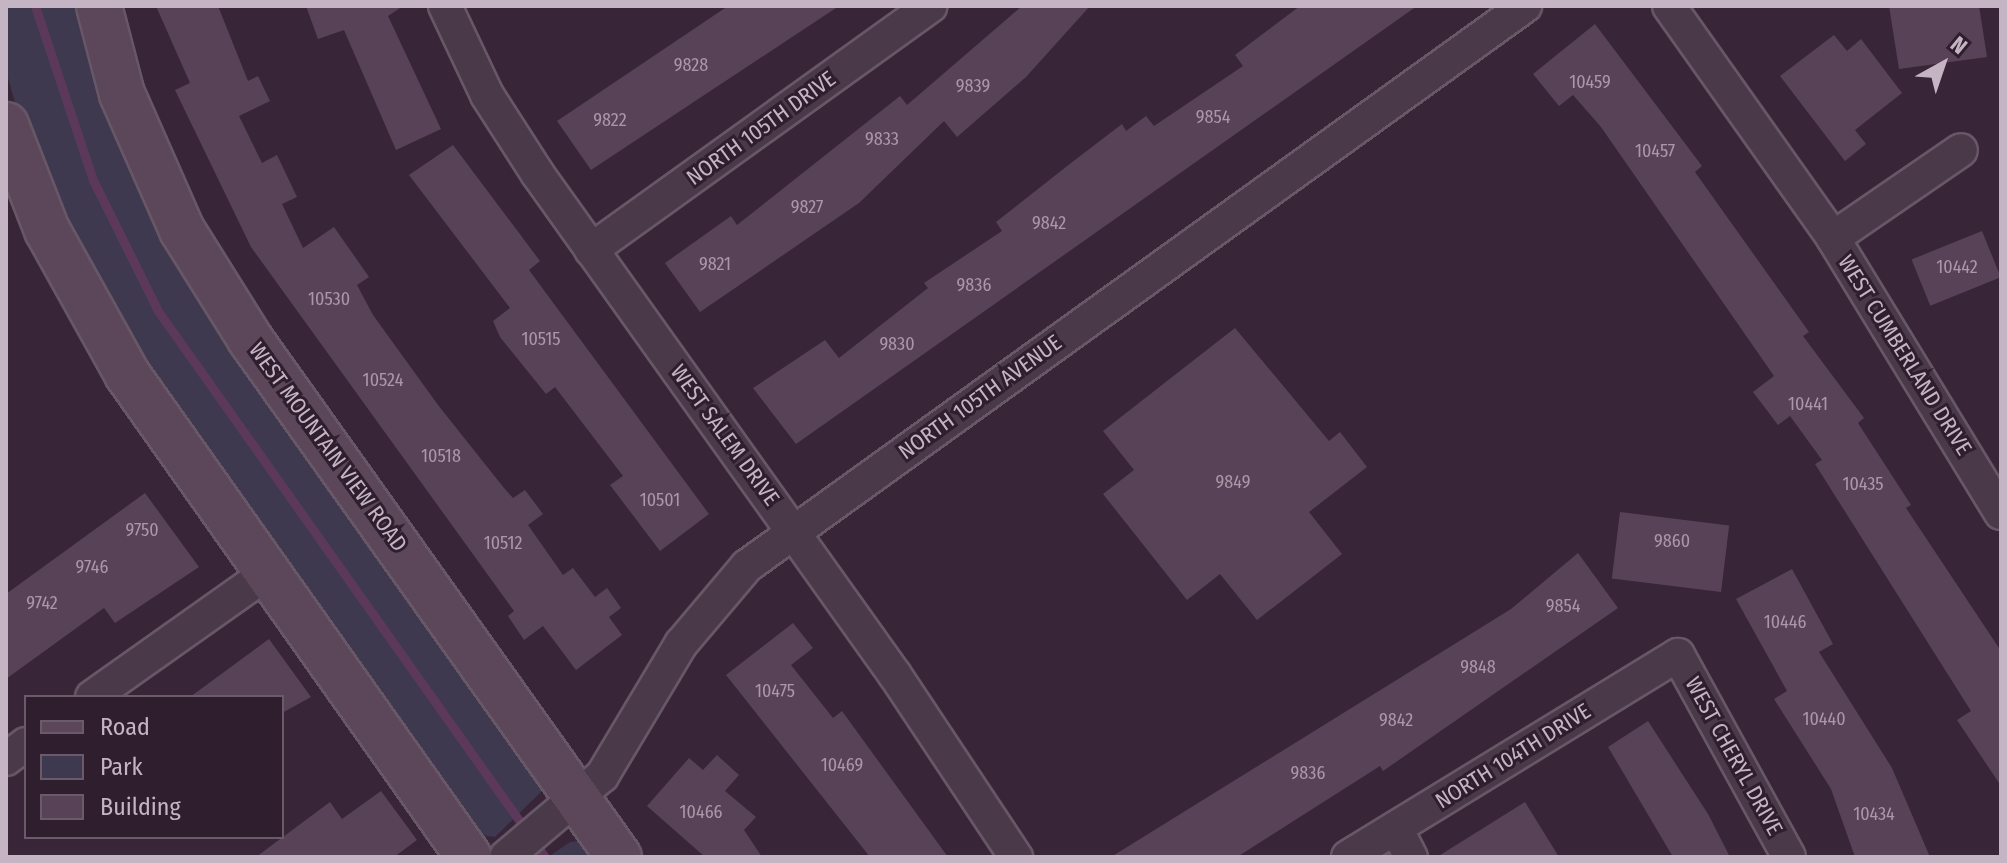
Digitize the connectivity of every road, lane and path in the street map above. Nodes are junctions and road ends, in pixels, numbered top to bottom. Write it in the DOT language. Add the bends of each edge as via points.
graph roads {
  1 [pos="99,6"];
  2 [pos="445,6"];
  3 [pos="931,6"];
  4 [pos="1525,6"];
  5 [pos="1669,6"];
  6 [pos="6,125"];
  7 [pos="1961,150"];
  8 [pos="1833,238"];
  9 [pos="591,250"];
  10 [pos="2001,513"];
  11 [pos="793,530"];
  12 [pos="264,575"];
  13 [pos="1678,655"];
  14 [pos="95,695"];
  15 [pos="24,746"];
  16 [pos="6,759"];
  17 [pos="579,800"];
  18 [pos="1396,828"];
  19 [pos="469,857"];
  20 [pos="506,857"];
  21 [pos="619,857"];
  22 [pos="1016,857"];
  23 [pos="1348,857"];
  24 [pos="1411,857"];
  25 [pos="1789,857"];
  1 -- 17 [label="street, WEST MOUNTAIN VIEW ROAD" via="122,94 182,230 250,339"];
  2 -- 9 [label="street, WEST SALEM DRIVE" via="487,95"];
  3 -- 9 [label="street, NORTH 105TH DRIVE"];
  4 -- 11 [label="street, NORTH 105TH AVENUE"];
  5 -- 8 [label="street, WEST CUMBERLAND DRIVE"];
  6 -- 12 [label="street" via="47,230 119,360"];
  7 -- 8 [label="street, WEST CUMBERLAND DRIVE"];
  8 -- 10 [label="street, WEST CUMBERLAND DRIVE"];
  9 -- 11 [label="street, WEST SALEM DRIVE"];
  11 -- 17 [label="street, NORTH 105TH AVENUE" via="747,566 699,618 620,751"];
  11 -- 22 [label="street, WEST SALEM DRIVE"];
  12 -- 14 [label="street"];
  12 -- 19 [label="street"];
  13 -- 18 [label="street, NORTH 104TH DRIVE"];
  13 -- 25 [label="street, WEST CHERYL DRIVE"];
  15 -- 16 [label="street"];
  17 -- 20 [label="street, NORTH 105TH AVENUE"];
  17 -- 21 [label="street, WEST MOUNTAIN VIEW ROAD"];
  18 -- 23 [label="street, NORTH 104TH DRIVE"];
  18 -- 24 [label="street"];
}
